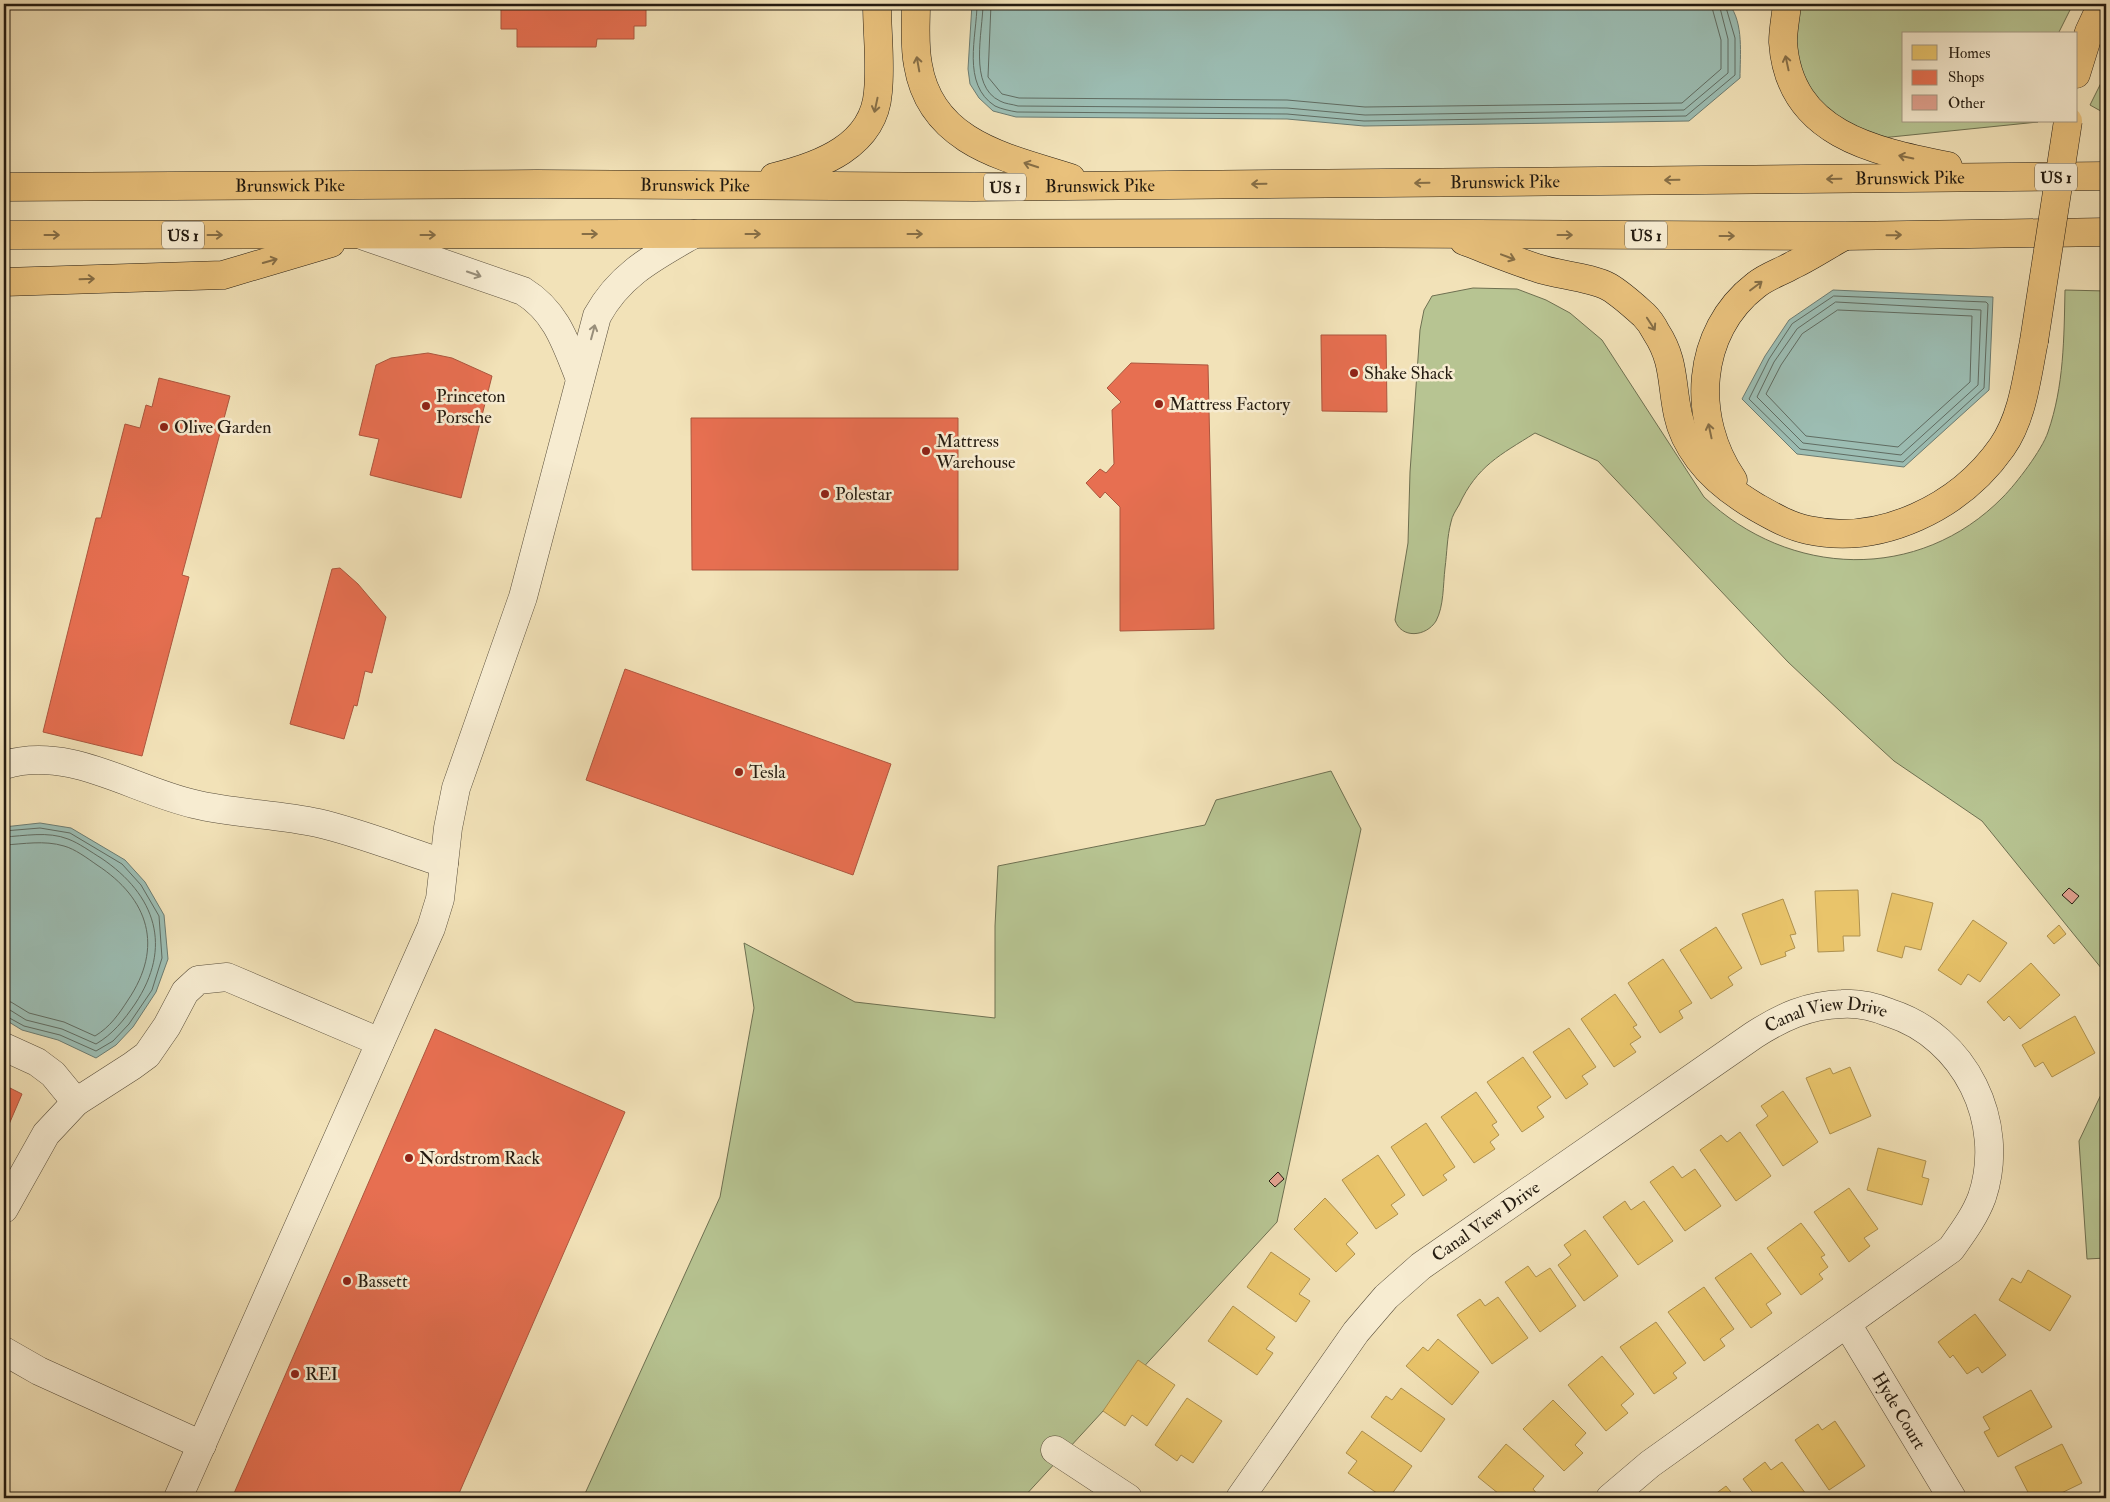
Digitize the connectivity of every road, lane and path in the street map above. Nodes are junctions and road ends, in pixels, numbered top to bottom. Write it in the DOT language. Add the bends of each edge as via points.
graph roads {
  1 [pos="877,4"];
  2 [pos="916,4"];
  3 [pos="1774,4"];
  4 [pos="1787,4"];
  5 [pos="2102,4"];
  6 [pos="1783,36"];
  7 [pos="2078,68"];
  8 [pos="2068,122"];
  9 [pos="2106,176"];
  10 [pos="2006,177"];
  11 [pos="738,184"];
  12 [pos="1094,186"];
  13 [pos="4,187"];
  14 [pos="2106,232"];
  15 [pos="694,234"];
  16 [pos="1446,234"];
  17 [pos="4,235"];
  18 [pos="361,235"];
  19 [pos="1845,236"];
  20 [pos="4,282"];
  21 [pos="580,379"];
  22 [pos="1766,513"];
  23 [pos="4,765"];
  24 [pos="444,863"];
  25 [pos="380,1042"];
  26 [pos="4,1047"];
  27 [pos="76,1102"];
  28 [pos="4,1209"];
  29 [pos="1848,1324"];
  30 [pos="4,1351"];
  31 [pos="202,1445"];
  32 [pos="1055,1450"];
  33 [pos="178,1498"];
  34 [pos="1128,1498"];
  35 [pos="1240,1498"];
  36 [pos="1610,1498"];
  37 [pos="1952,1498"];
  1 -- 11 [label="highway, one-way" via="878,92 874,113 862,133 848,148 820,163"];
  12 -- 2 [label="highway, one-way" via="998,155 971,142 950,126 933,105 920,74 916,56"];
  3 -- 6 [label="highway"];
  4 -- 6 [label="highway"];
  5 -- 7 [label="highway"];
  10 -- 6 [label="highway, one-way" via="1871,149 1828,127 1815,116 1796,89 1786,63"];
  8 -- 22 [label="highway, bridge" via="2034,341 2020,405 2003,446 1985,469 1962,489 1936,507 1891,526 1856,533 1834,533 1808,530"];
  9 -- 10 [label="highway, Brunswick Pike / US 1"];
  10 -- 12 [label="highway, Brunswick Pike / US 1, one-way"];
  11 -- 12 [label="highway, Brunswick Pike / US 1"];
  11 -- 13 [label="highway, Brunswick Pike / US 1"];
  19 -- 14 [label="highway, US 1, one-way"];
  15 -- 16 [label="highway, US 1, one-way"];
  18 -- 15 [label="highway, US 1, one-way"];
  21 -- 15 [label="street, one-way" via="597,316 607,298 646,262"];
  16 -- 19 [label="highway, US 1, one-way"];
  16 -- 22 [label="highway, one-way" via="1539,269 1608,286 1646,317 1663,343 1672,366 1678,418 1694,451 1724,485"];
  17 -- 18 [label="highway, US 1, one-way"];
  20 -- 18 [label="highway, one-way" via="223,275"];
  18 -- 21 [label="street, one-way" via="523,290 555,320"];
  22 -- 19 [label="highway, one-way" via="1735,483 1712,440 1705,406 1709,356 1727,316 1749,291 1766,278"];
  21 -- 24 [label="street" via="523,597 456,788"];
  23 -- 24 [label="street" via="30,760 96,769 192,804 323,824"];
  24 -- 25 [label="street" via="440,899 431,928"];
  25 -- 27 [label="street" via="227,977 198,980 186,992 147,1055"];
  25 -- 31 [label="street"];
  26 -- 27 [label="street" via="37,1062"];
  27 -- 28 [label="street" via="46,1134"];
  29 -- 35 [label="street, Canal View Drive" via="1951,1249 1969,1224 1982,1197 1989,1137 1984,1111 1973,1083 1955,1056 1931,1033 1905,1017 1873,1007 1843,1004 1810,1008 1779,1019 1421,1266 1386,1297 1356,1332"];
  29 -- 36 [label="street, Canal View Drive" via="1650,1464"];
  29 -- 37 [label="street, Hyde Court"];
  30 -- 31 [label="street" via="39,1371"];
  31 -- 33 [label="street"];
  32 -- 34 [label="street"];
}
